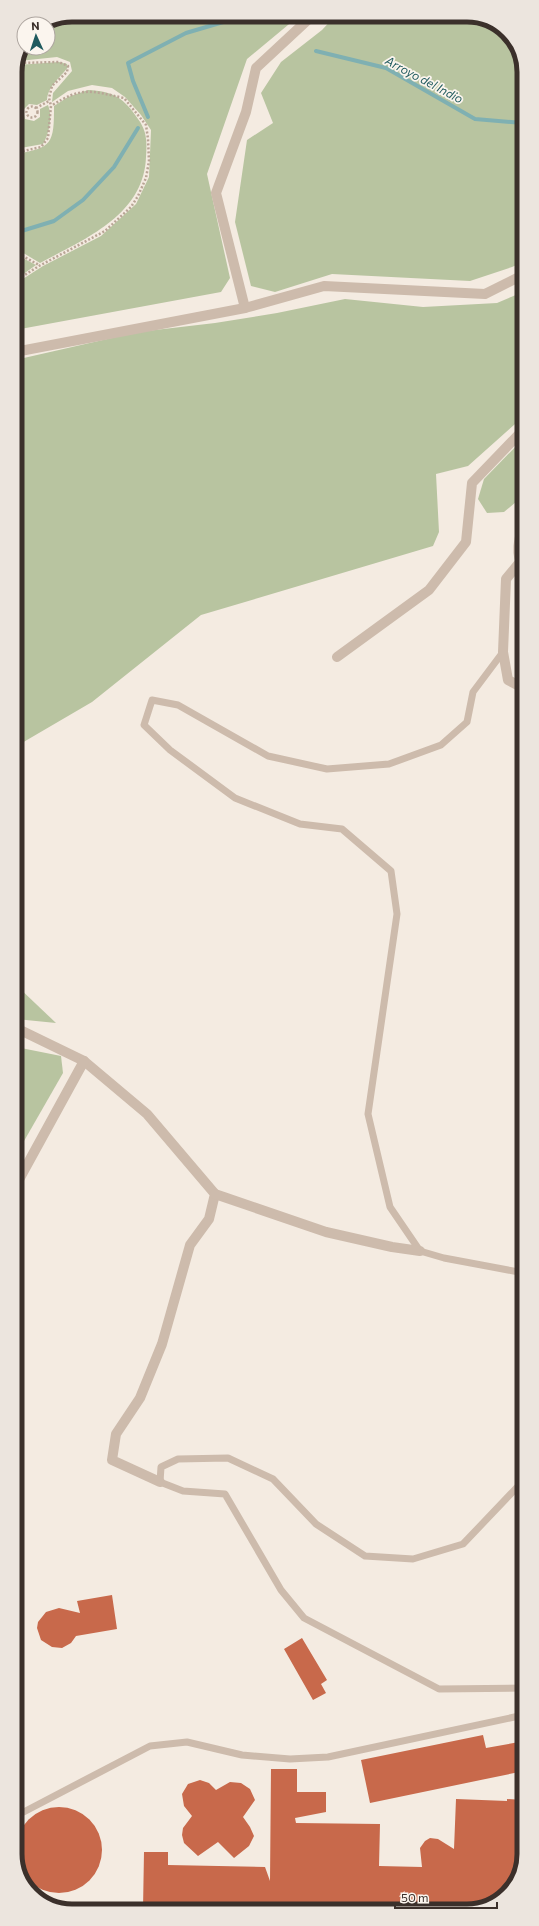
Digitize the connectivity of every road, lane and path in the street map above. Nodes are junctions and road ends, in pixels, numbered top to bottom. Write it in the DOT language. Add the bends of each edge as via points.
graph roads {
  1 [pos="305,22"];
  2 [pos="23,64"];
  3 [pos="49,102"];
  4 [pos="51,106"];
  5 [pos="36,108"];
  6 [pos="22,151"];
  7 [pos="22,256"];
  8 [pos="39,266"];
  9 [pos="22,277"];
  10 [pos="517,278"];
  11 [pos="245,308"];
  12 [pos="22,351"];
  13 [pos="517,436"];
  14 [pos="517,569"];
  15 [pos="503,652"];
  16 [pos="337,658"];
  17 [pos="517,685"];
  18 [pos="22,1031"];
  19 [pos="84,1061"];
  20 [pos="22,1174"];
  21 [pos="215,1194"];
  22 [pos="420,1251"];
  23 [pos="517,1272"];
  24 [pos="160,1482"];
  25 [pos="517,1487"];
  26 [pos="517,1688"];
  27 [pos="517,1716"];
  28 [pos="22,1813"];
  1 -- 11 [label="street" via="256,68 246,112 216,193"];
  2 -- 3 [label="path" via="59,62 68,66 67,72 52,86"];
  3 -- 4 [label="path"];
  3 -- 5 [label="path"];
  4 -- 6 [label="path" via="48,138 41,147"];
  4 -- 8 [label="path" via="68,95 88,90 124,98 146,125 149,161 146,178 131,207 105,231"];
  5 -- 5 [label="path" via="29,108 29,117 34,118 37,115"];
  7 -- 8 [label="path"];
  8 -- 9 [label="path"];
  10 -- 11 [label="street" via="485,294 324,286"];
  11 -- 12 [label="street"];
  13 -- 16 [label="street" via="472,483 466,542 429,590"];
  14 -- 15 [label="street" via="506,579"];
  15 -- 17 [label="street" via="508,680"];
  15 -- 22 [label="lane" via="474,692 467,722 441,745 389,764 327,769 268,756 178,705 152,700 144,725 170,750 235,798 300,824 342,829 391,870 397,914 368,1114 390,1207"];
  18 -- 19 [label="street"];
  19 -- 20 [label="street"];
  19 -- 21 [label="street" via="147,1114"];
  21 -- 22 [label="street" via="326,1232"];
  21 -- 24 [label="street" via="209,1219 190,1245 162,1344 140,1398 116,1434 112,1460"];
  22 -- 23 [label="lane"];
  24 -- 25 [label="lane" via="162,1466 178,1459 228,1458 273,1479 316,1524 365,1556 413,1559 463,1544"];
  24 -- 26 [label="lane" via="183,1491 225,1494 281,1590 304,1618 439,1689"];
  27 -- 28 [label="lane" via="328,1757 290,1759 242,1755 186,1742 150,1746"];
}
